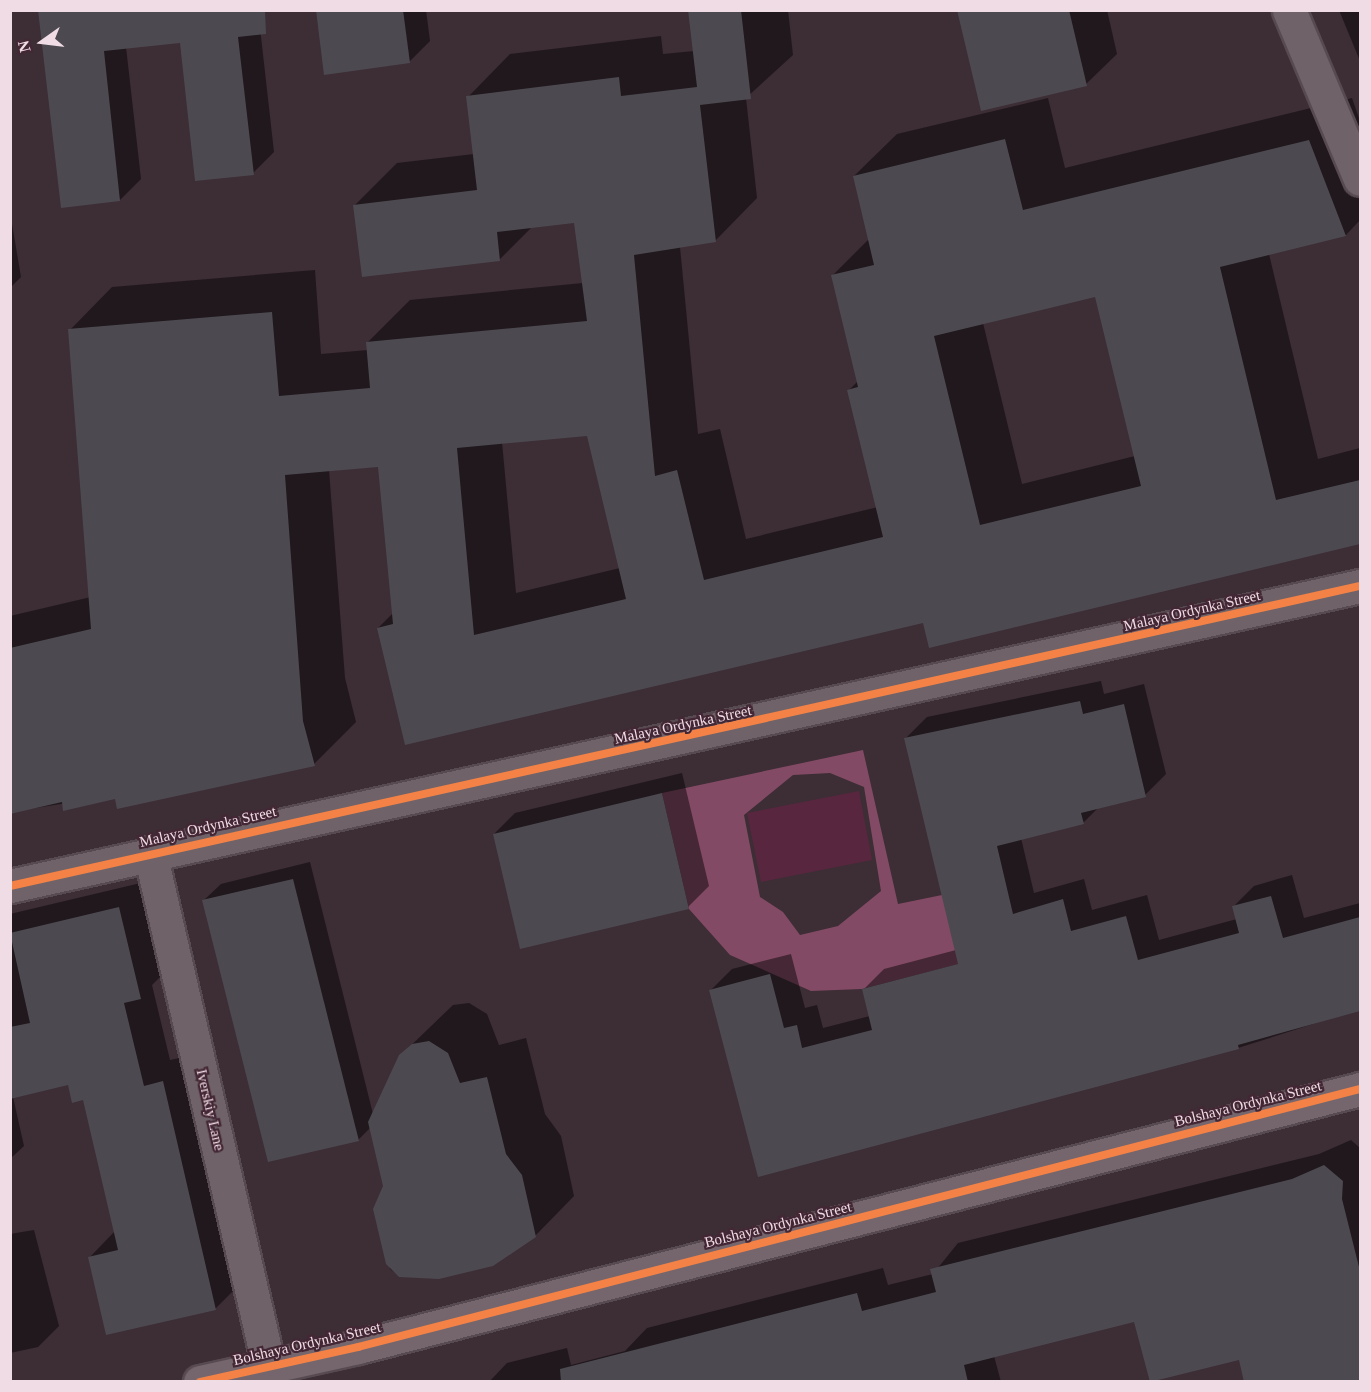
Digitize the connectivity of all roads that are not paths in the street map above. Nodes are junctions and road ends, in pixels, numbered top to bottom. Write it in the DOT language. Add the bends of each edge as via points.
graph roads {
  1 [pos="1289,10"];
  2 [pos="1360,179"];
  3 [pos="1360,586"];
  4 [pos="150,854"];
  5 [pos="10,886"];
  6 [pos="1360,1090"];
  7 [pos="269,1367"];
  8 [pos="200,1382"];
  1 -- 2 [label="street"];
  3 -- 4 [label="street, Malaya Ordynka Street" via="973,676"];
  4 -- 5 [label="street, Malaya Ordynka Street"];
  4 -- 7 [label="street, Iverskiy Lane"];
  6 -- 7 [label="main road, Bolshaya Ordynka Street"];
  7 -- 8 [label="main road, Bolshaya Ordynka Street"];
}
